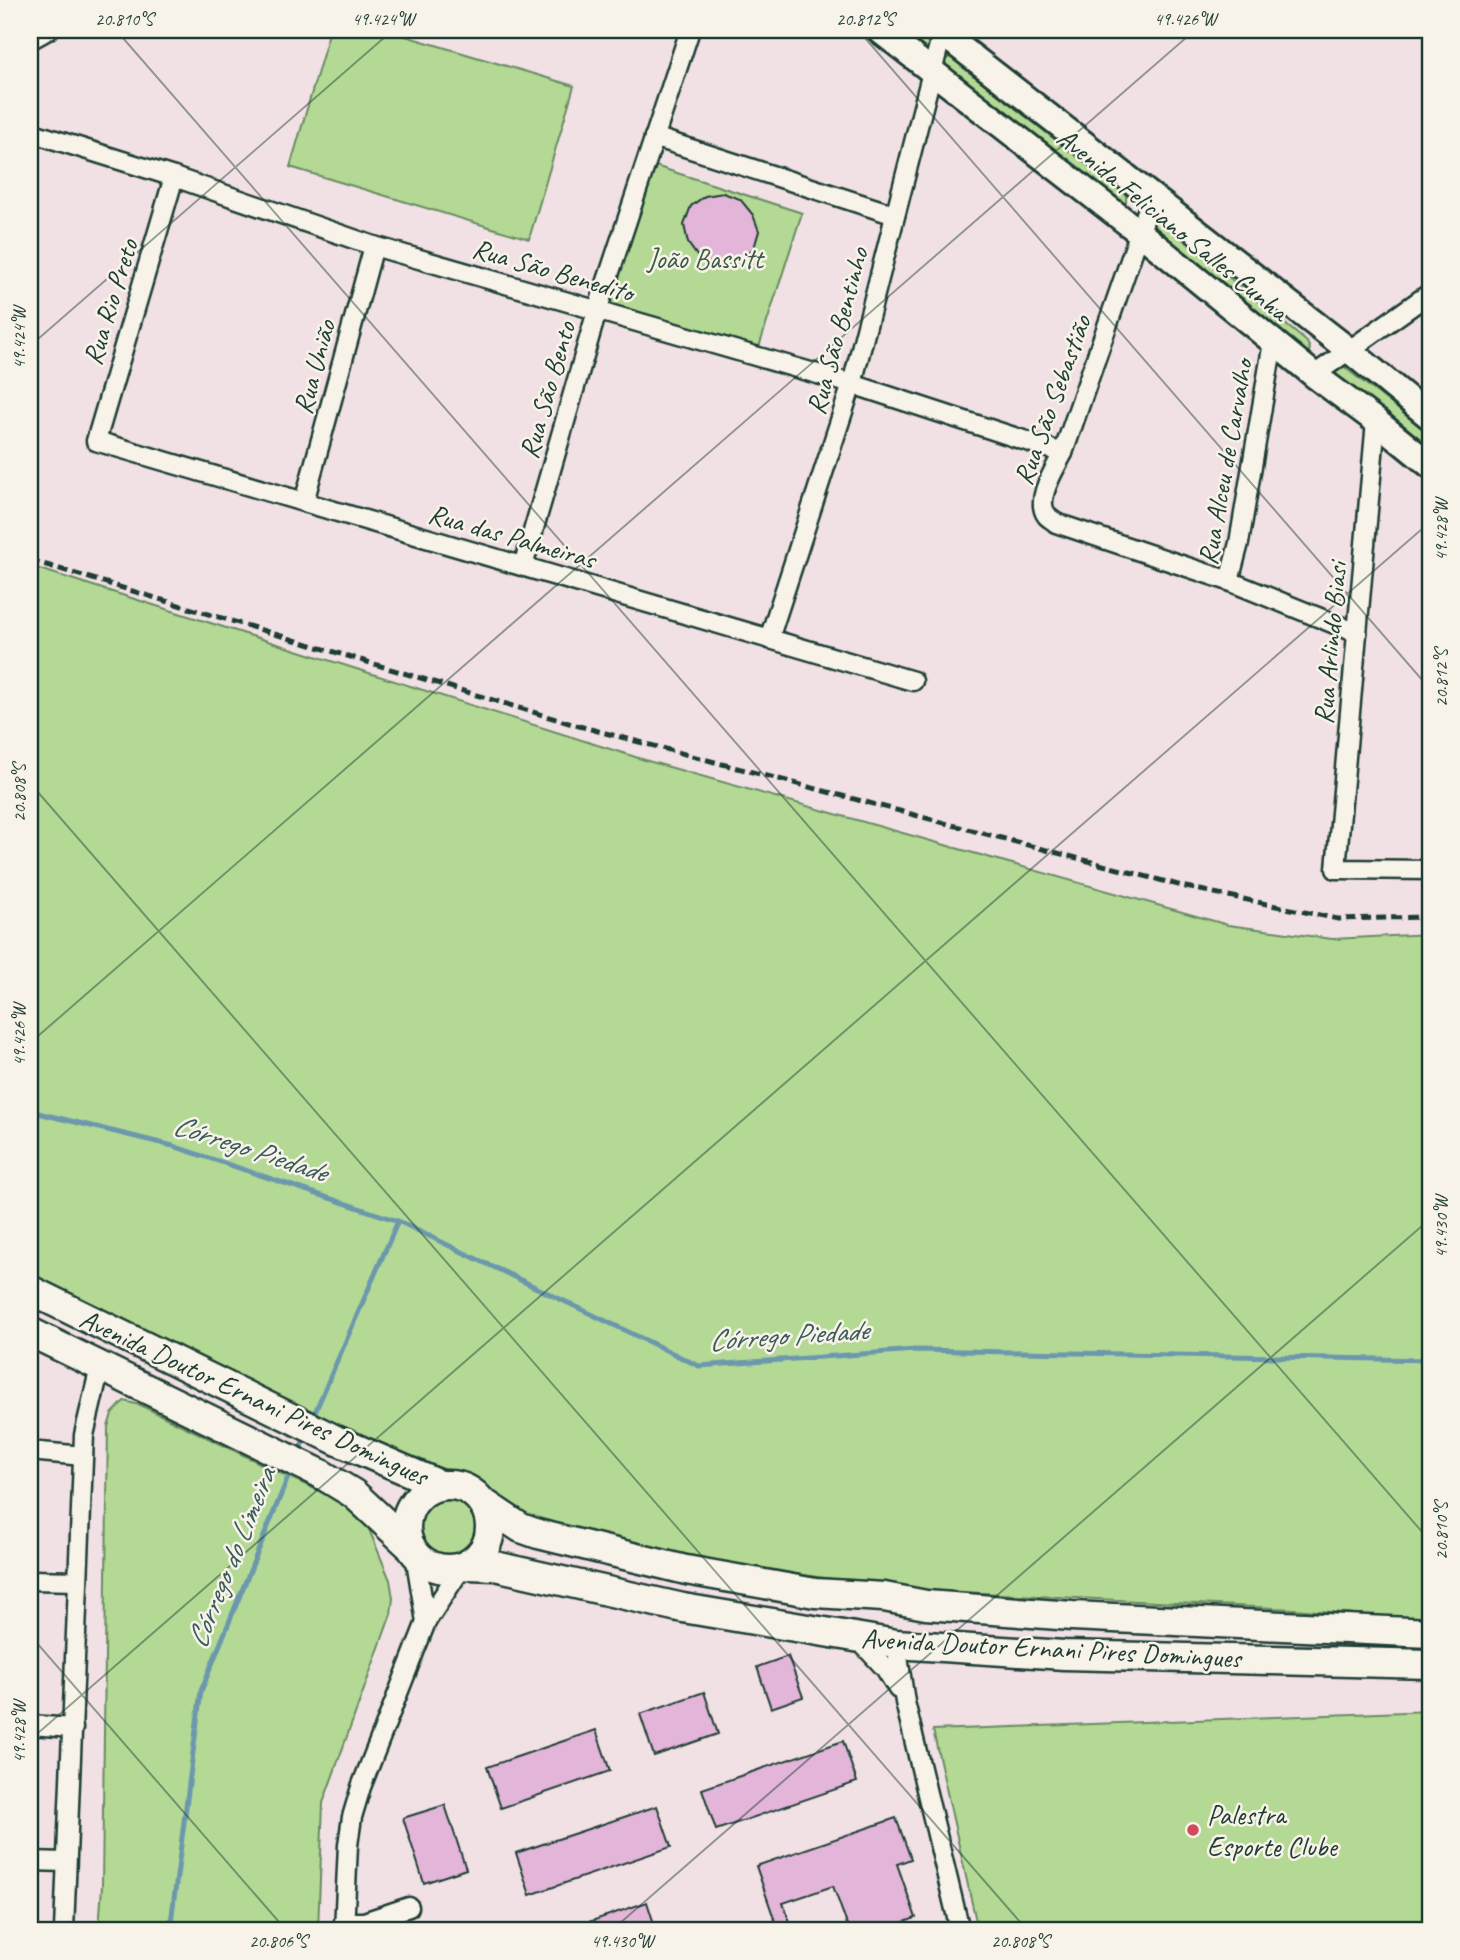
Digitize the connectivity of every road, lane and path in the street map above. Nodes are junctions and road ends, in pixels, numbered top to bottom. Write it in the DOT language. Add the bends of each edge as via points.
graph roads {
  1 [pos="48,30"];
  2 [pos="691,30"];
  3 [pos="879,30"];
  4 [pos="940,31"];
  5 [pos="30,40"];
  6 [pos="931,70"];
  7 [pos="30,132"];
  8 [pos="654,138"];
  9 [pos="174,177"];
  10 [pos="1152,197"];
  11 [pos="895,215"];
  12 [pos="1139,232"];
  13 [pos="374,246"];
  14 [pos="1430,293"];
  15 [pos="597,311"];
  16 [pos="1273,342"];
  17 [pos="1350,351"];
  18 [pos="1314,375"];
  19 [pos="852,384"];
  20 [pos="1430,417"];
  21 [pos="1376,421"];
  22 [pos="96,441"];
  23 [pos="1063,453"];
  24 [pos="1430,465"];
  25 [pos="304,502"];
  26 [pos="523,566"];
  27 [pos="1229,581"];
  28 [pos="1357,633"];
  29 [pos="769,639"];
  30 [pos="913,681"];
  31 [pos="1430,870"];
  32 [pos="30,1290"];
  33 [pos="30,1332"];
  34 [pos="100,1367"];
  35 [pos="30,1451"];
  36 [pos="83,1456"];
  37 [pos="440,1485"];
  38 [pos="482,1502"];
  39 [pos="413,1551"];
  40 [pos="465,1566"];
  41 [pos="30,1580"];
  42 [pos="78,1581"];
  43 [pos="426,1622"];
  44 [pos="1430,1633"];
  45 [pos="856,1638"];
  46 [pos="895,1644"];
  47 [pos="1430,1664"];
  48 [pos="905,1702"];
  49 [pos="30,1725"];
  50 [pos="73,1728"];
  51 [pos="30,1861"];
  52 [pos="66,1862"];
  53 [pos="409,1907"];
  54 [pos="344,1926"];
  55 [pos="64,1930"];
  56 [pos="960,1930"];
  1 -- 5 [label="street"];
  2 -- 8 [label="street, Rua São Bento"];
  3 -- 6 [label="main road, Avenida Feliciano Salles Cunha"];
  4 -- 6 [label="street, Rua São Bentinho"];
  4 -- 10 [label="main road, Avenida Feliciano Salles Cunha"];
  6 -- 11 [label="street, Rua São Bentinho"];
  6 -- 12 [label="main road, Avenida Feliciano Salles Cunha"];
  7 -- 9 [label="street, Rua São Benedito"];
  8 -- 11 [label="street"];
  8 -- 15 [label="street, Rua São Bento"];
  9 -- 13 [label="street, Rua São Benedito"];
  9 -- 22 [label="street, Rua Rio Preto"];
  10 -- 12 [label="street, Rua São Sebastião"];
  10 -- 17 [label="main road, Avenida Feliciano Salles Cunha"];
  11 -- 19 [label="street, Rua São Bentinho"];
  12 -- 16 [label="main road, Avenida Feliciano Salles Cunha"];
  12 -- 23 [label="street, Rua São Sebastião"];
  13 -- 15 [label="street, Rua São Benedito"];
  13 -- 25 [label="street, Rua União"];
  14 -- 17 [label="street"];
  15 -- 19 [label="street, Rua São Benedito"];
  15 -- 26 [label="street, Rua São Bento"];
  16 -- 18 [label="main road, Avenida Feliciano Salles Cunha"];
  16 -- 27 [label="street, Rua Alceu de Carvalho"];
  17 -- 18 [label="street"];
  17 -- 20 [label="main road, Avenida Feliciano Salles Cunha"];
  18 -- 21 [label="main road, Avenida Feliciano Salles Cunha"];
  19 -- 23 [label="street, Rua São Benedito"];
  19 -- 29 [label="street, Rua São Bentinho"];
  21 -- 24 [label="main road, Avenida Feliciano Salles Cunha"];
  21 -- 28 [label="street, Rua Arlindo Biasi"];
  22 -- 25 [label="street, Rua das Palmeiras"];
  23 -- 27 [label="street, Rua São Sebastião" via="1043,494 1042,506 1056,523"];
  25 -- 26 [label="street, Rua das Palmeiras"];
  26 -- 29 [label="street, Rua das Palmeiras"];
  27 -- 28 [label="street, Rua Alceu de Carvalho"];
  28 -- 31 [label="street, Rua Arlindo Biasi" via="1336,869"];
  29 -- 30 [label="street, Rua das Palmeiras"];
  32 -- 37 [label="main road, Avenida Doutor Ernani Pires Domingues" via="336,1440"];
  33 -- 34 [label="main road, Avenida Doutor Ernani Pires Domingues"];
  34 -- 36 [label="street"];
  34 -- 39 [label="main road, Avenida Doutor Ernani Pires Domingues" via="321,1474 354,1494"];
  35 -- 36 [label="street"];
  36 -- 42 [label="street"];
  37 -- 38 [label="main road" via="471,1492"];
  37 -- 39 [label="main road" via="414,1502 407,1516 406,1532"];
  38 -- 40 [label="main road" via="489,1515 489,1537 480,1556"];
  38 -- 44 [label="main road, Avenida Doutor Ernani Pires Domingues" via="538,1534 686,1570 815,1593 1072,1616"];
  39 -- 40 [label="main road" via="437,1568"];
  39 -- 43 [label="street"];
  40 -- 43 [label="street"];
  40 -- 45 [label="main road, Avenida Doutor Ernani Pires Domingues" via="495,1566 683,1608"];
  41 -- 42 [label="street"];
  42 -- 50 [label="street"];
  43 -- 54 [label="street" via="352,1817"];
  45 -- 46 [label="main road, Avenida Doutor Ernani Pires Domingues"];
  45 -- 48 [label="street" via="886,1668"];
  46 -- 47 [label="main road, Avenida Doutor Ernani Pires Domingues" via="1064,1655"];
  46 -- 48 [label="street"];
  48 -- 56 [label="street"];
  49 -- 50 [label="street"];
  50 -- 52 [label="street"];
  51 -- 52 [label="street"];
  52 -- 55 [label="street"];
  53 -- 54 [label="street"];
}
